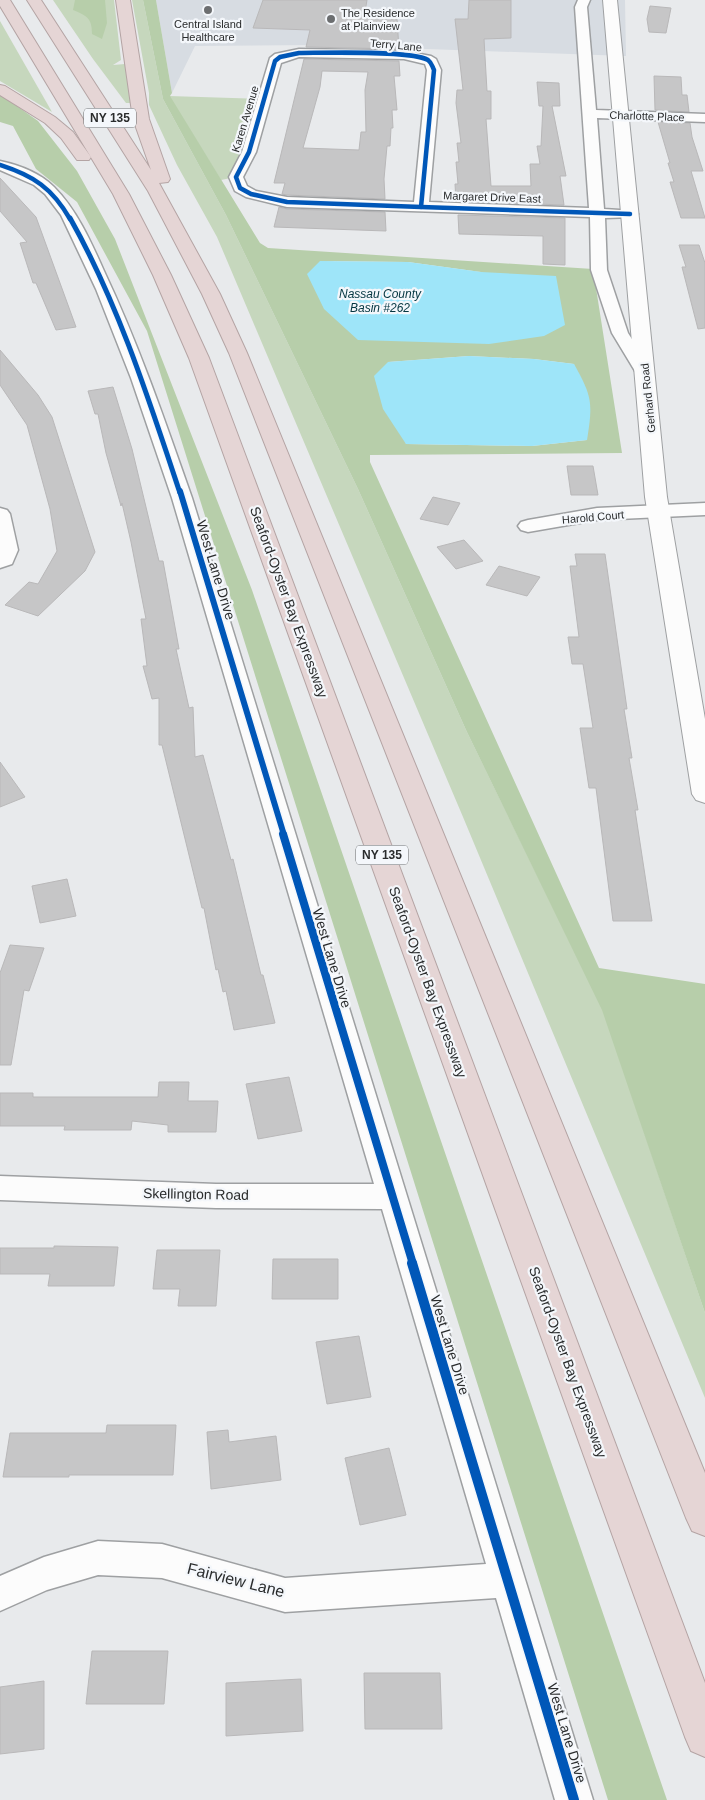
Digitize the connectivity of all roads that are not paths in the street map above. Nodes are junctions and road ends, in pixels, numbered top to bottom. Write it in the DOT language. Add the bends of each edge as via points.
graph roads {
  1 [pos="3,0"];
  2 [pos="34,0"];
  3 [pos="123,0"];
  4 [pos="584,0"];
  5 [pos="610,0"];
  6 [pos="275,61"];
  7 [pos="0,89"];
  8 [pos="589,114"];
  9 [pos="622,116"];
  10 [pos="705,118"];
  11 [pos="0,166"];
  12 [pos="238,184"];
  13 [pos="421,207"];
  14 [pos="597,212"];
  15 [pos="630,214"];
  16 [pos="183,238"];
  17 [pos="147,243"];
  18 [pos="644,372"];
  19 [pos="705,509"];
  20 [pos="659,513"];
  21 [pos="0,514"];
  22 [pos="528,526"];
  23 [pos="0,562"];
  24 [pos="705,794"];
  25 [pos="0,1188"];
  26 [pos="391,1197"];
  27 [pos="705,1518"];
  28 [pos="508,1580"];
  29 [pos="0,1594"];
  30 [pos="705,1737"];
  31 [pos="574,1800"];
  1 -- 17 [label="highway, Seaford-Oyster Bay Expressway / NY 135" via="96,151"];
  2 -- 16 [label="highway, NY 135" via="129,146"];
  3 -- 16 [label="highway" via="141,119"];
  4 -- 8 [label="street" via="581,7"];
  5 -- 9 [label="street, Gerhard Road"];
  6 -- 12 [label="street, Karen Avenue" via="249,152 236,177"];
  6 -- 13 [label="street, Terry Lane" via="288,55 313,53 404,55 431,62 434,70"];
  7 -- 17 [label="highway" via="50,120 67,135"];
  8 -- 9 [label="street, Charlotte Place"];
  8 -- 14 [label="street"];
  9 -- 10 [label="street, Charlotte Place"];
  9 -- 15 [label="street, Gerhard Road"];
  11 -- 26 [label="street, West Lane Drive" via="38,182 60,202 109,298 149,402 184,507"];
  12 -- 13 [label="street, Margaret Drive East" via="251,194 287,202"];
  13 -- 14 [label="street, Margaret Drive East"];
  14 -- 15 [label="street, Margaret Drive East"];
  14 -- 18 [label="street" via="599,270 620,333"];
  15 -- 18 [label="street, Gerhard Road"];
  16 -- 27 [label="highway, NY 135" via="212,294 267,421"];
  17 -- 30 [label="highway, Seaford-Oyster Bay Expressway / NY 135" via="178,307 225,427"];
  18 -- 20 [label="street, Gerhard Road"];
  19 -- 20 [label="street, Harold Court"];
  20 -- 22 [label="street, Harold Court" via="597,514"];
  20 -- 24 [label="street, Gerhard Road"];
  21 -- 23 [label="street" via="8,550"];
  25 -- 26 [label="street, Skellington Road" via="216,1196"];
  26 -- 28 [label="street, West Lane Drive"];
  28 -- 29 [label="street, Fairview Lane" via="285,1594 162,1561 98,1558 44,1574"];
  28 -- 31 [label="street, West Lane Drive"];
}
